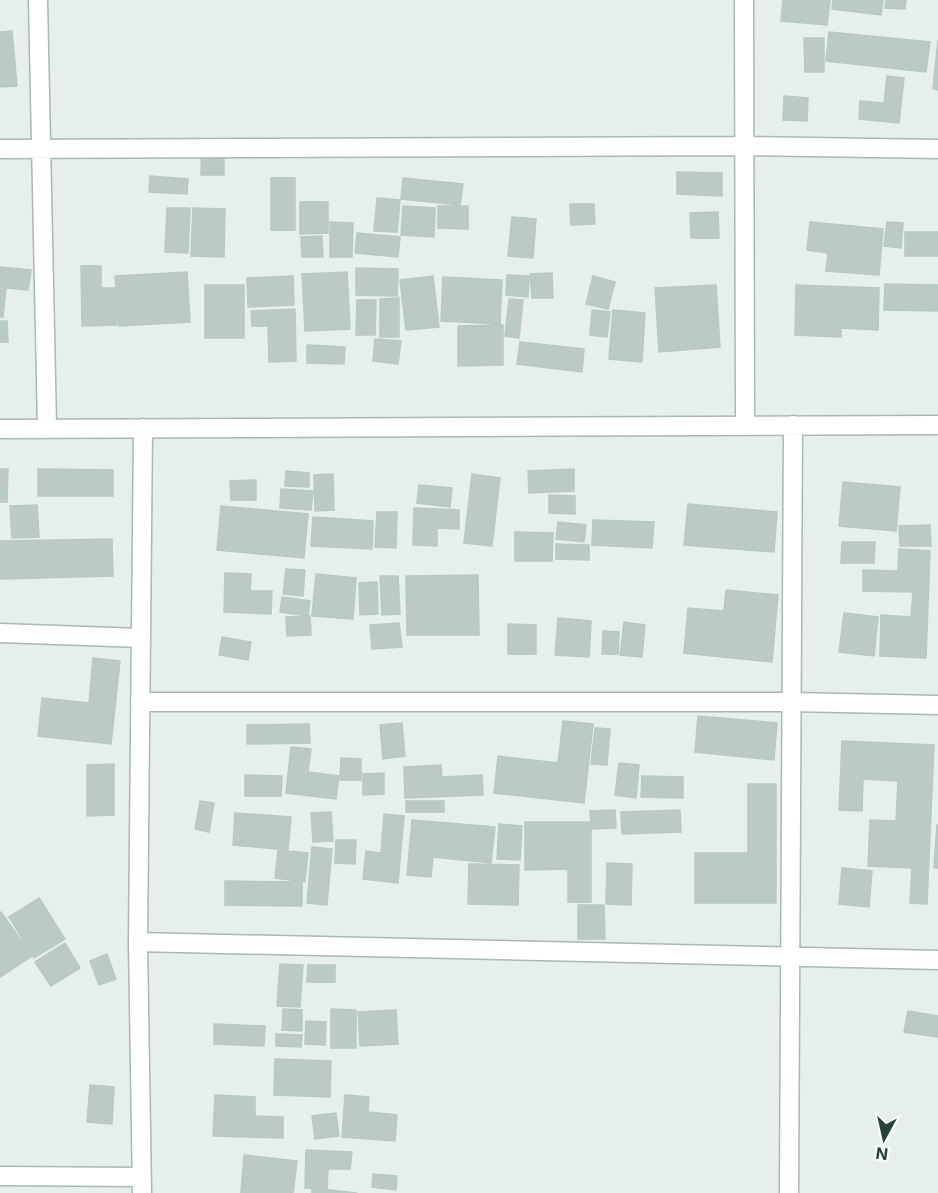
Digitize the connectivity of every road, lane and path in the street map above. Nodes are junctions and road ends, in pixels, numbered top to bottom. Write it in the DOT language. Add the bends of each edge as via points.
graph roads {
  1 [pos="38,0"];
  2 [pos="744,0"];
  3 [pos="744,146"];
  4 [pos="42,148"];
  5 [pos="0,149"];
  6 [pos="938,149"];
  7 [pos="745,425"];
  8 [pos="793,425"];
  9 [pos="938,425"];
  10 [pos="47,427"];
  11 [pos="143,428"];
  12 [pos="0,429"];
  13 [pos="0,633"];
  14 [pos="141,638"];
  15 [pos="140,702"];
  16 [pos="792,702"];
  17 [pos="938,705"];
  18 [pos="138,942"];
  19 [pos="790,955"];
  20 [pos="938,960"];
  21 [pos="0,1176"];
  22 [pos="142,1185"];
  23 [pos="789,1193"];
  1 -- 4 [label="street"];
  2 -- 3 [label="street"];
  3 -- 4 [label="street"];
  3 -- 6 [label="street"];
  3 -- 7 [label="street"];
  4 -- 5 [label="street"];
  4 -- 10 [label="street"];
  7 -- 8 [label="street"];
  7 -- 11 [label="street"];
  8 -- 9 [label="street"];
  8 -- 16 [label="street"];
  10 -- 11 [label="street"];
  10 -- 12 [label="street"];
  11 -- 14 [label="street"];
  13 -- 14 [label="street"];
  14 -- 15 [label="street"];
  15 -- 16 [label="street"];
  15 -- 18 [label="street"];
  16 -- 17 [label="street"];
  16 -- 19 [label="street"];
  18 -- 19 [label="street"];
  18 -- 22 [label="street"];
  19 -- 20 [label="street"];
  19 -- 23 [label="street"];
  21 -- 22 [label="street"];
}
